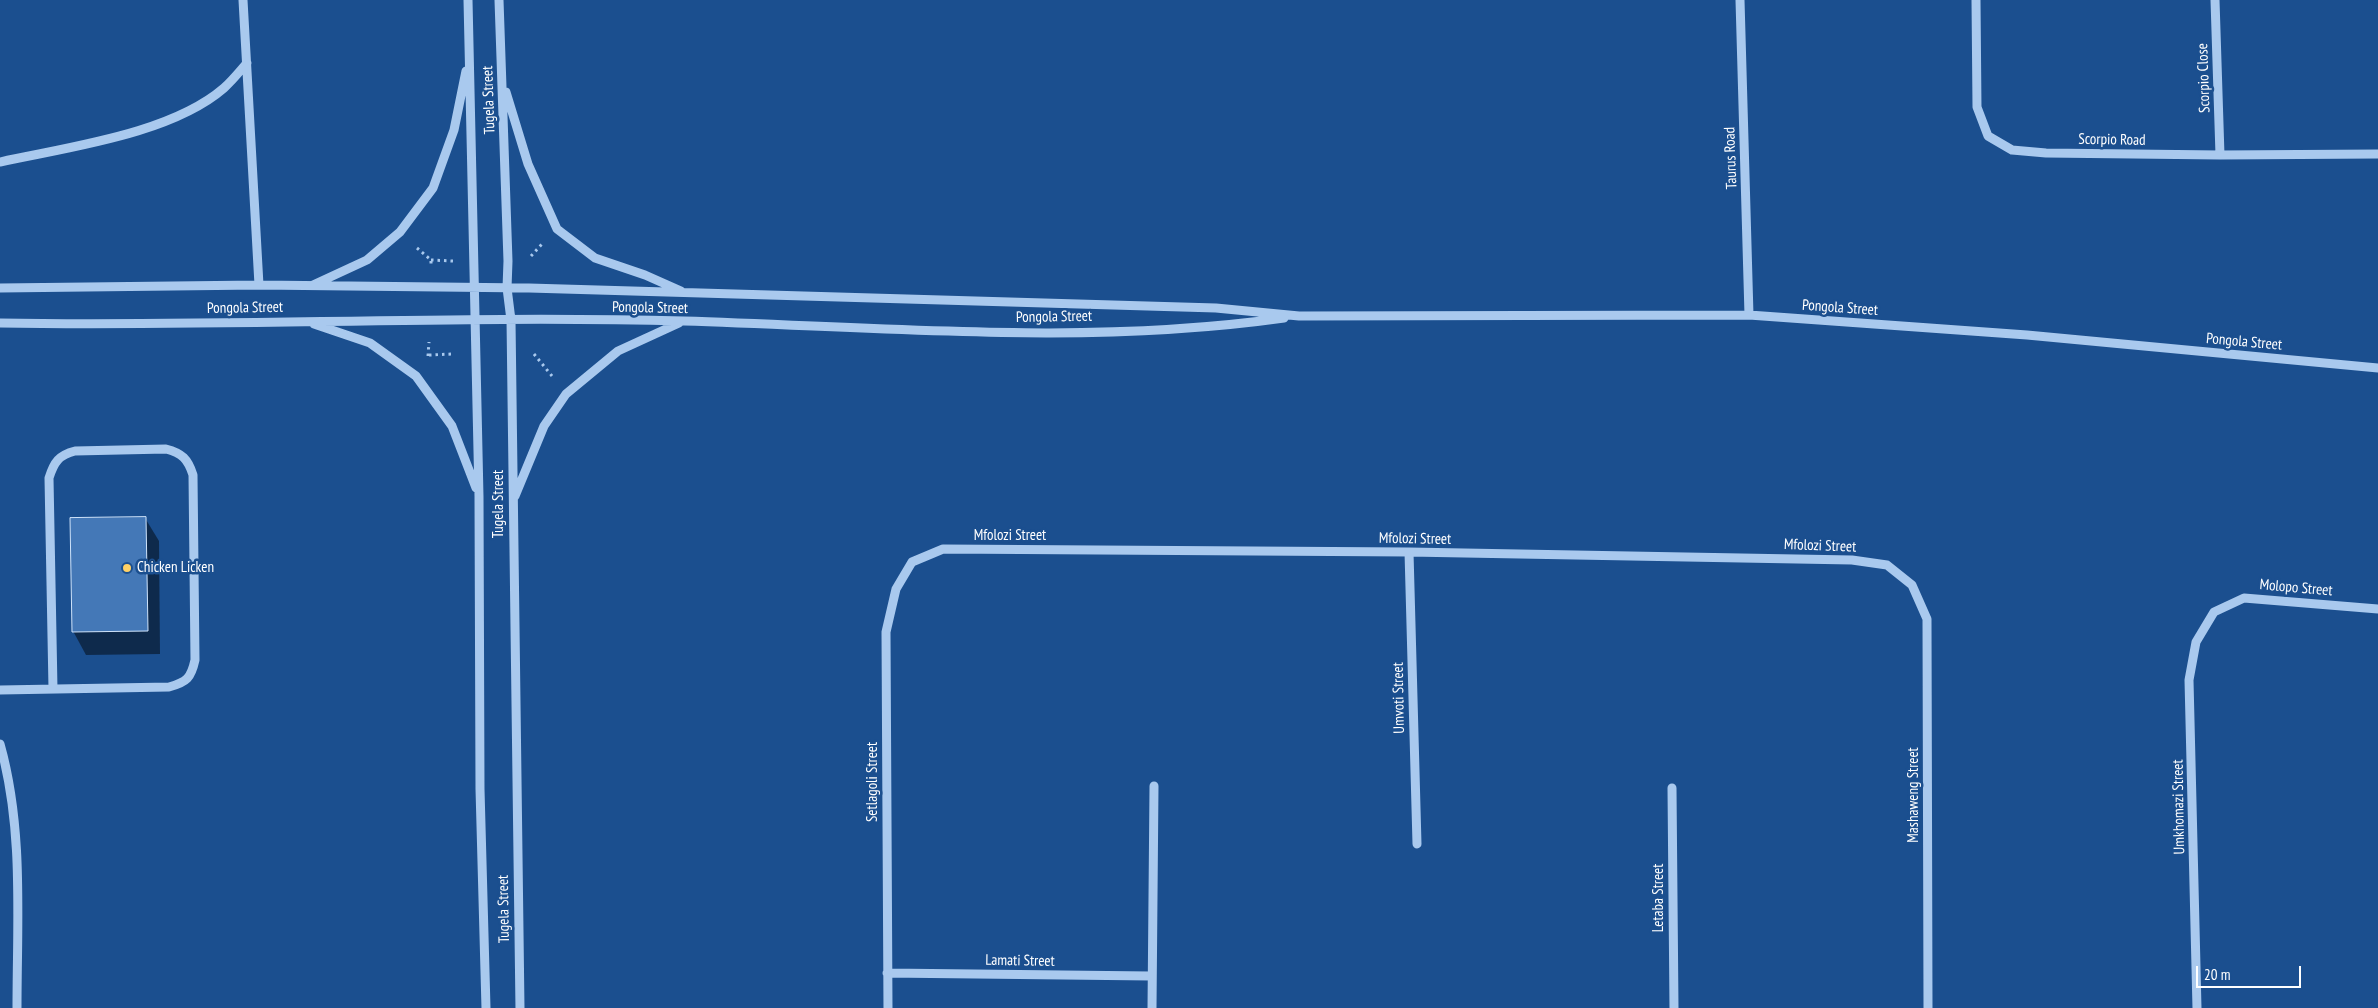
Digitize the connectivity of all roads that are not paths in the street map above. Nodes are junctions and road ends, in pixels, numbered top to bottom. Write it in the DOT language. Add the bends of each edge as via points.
graph roads {
  1 [pos="243,0"];
  2 [pos="468,0"];
  3 [pos="499,0"];
  4 [pos="1740,0"];
  5 [pos="1976,0"];
  6 [pos="2215,0"];
  7 [pos="469,55"];
  8 [pos="247,63"];
  9 [pos="502,80"];
  10 [pos="2378,154"];
  11 [pos="2220,155"];
  12 [pos="0,162"];
  13 [pos="259,285"];
  14 [pos="310,286"];
  15 [pos="0,288"];
  16 [pos="474,288"];
  17 [pos="507,288"];
  18 [pos="686,294"];
  19 [pos="1750,315"];
  20 [pos="1299,316"];
  21 [pos="475,319"];
  22 [pos="511,320"];
  23 [pos="308,321"];
  24 [pos="682,321"];
  25 [pos="0,324"];
  26 [pos="2378,368"];
  27 [pos="479,496"];
  28 [pos="513,499"];
  29 [pos="1409,552"];
  30 [pos="912,562"];
  31 [pos="1912,586"];
  32 [pos="2378,608"];
  33 [pos="2214,612"];
  34 [pos="53,689"];
  35 [pos="0,690"];
  36 [pos="0,744"];
  37 [pos="1154,786"];
  38 [pos="1672,788"];
  39 [pos="1417,844"];
  40 [pos="888,973"];
  41 [pos="1151,976"];
  42 [pos="17,1008"];
  43 [pos="486,1008"];
  44 [pos="520,1008"];
  45 [pos="888,1008"];
  46 [pos="1152,1008"];
  47 [pos="1674,1008"];
  48 [pos="1928,1008"];
  49 [pos="2197,1008"];
  1 -- 8 [label="street"];
  2 -- 7 [label="street, Tugela Street"];
  3 -- 9 [label="street, Tugela Street"];
  4 -- 19 [label="street, Taurus Road"];
  5 -- 11 [label="street, Scorpio Road" via="1977,107 1988,136 2012,150 2046,153"];
  6 -- 11 [label="street, Scorpio Close"];
  7 -- 14 [label="street" via="454,130 432,188 400,232 366,260"];
  7 -- 16 [label="street, Tugela Street"];
  8 -- 12 [label="street" via="223,89 186,113 144,129"];
  8 -- 13 [label="street"];
  9 -- 17 [label="street, Tugela Street"];
  9 -- 18 [label="street" via="528,164 557,229 596,258"];
  10 -- 11 [label="street, Scorpio Road"];
  13 -- 14 [label="street, Pongola Street"];
  13 -- 15 [label="street, Pongola Street"];
  14 -- 16 [label="street, Pongola Street"];
  16 -- 17 [label="street, Pongola Street"];
  16 -- 21 [label="street, Tugela Street"];
  17 -- 18 [label="street, Pongola Street"];
  17 -- 22 [label="street, Tugela Street"];
  18 -- 20 [label="street, Pongola Street" via="1216,308"];
  19 -- 20 [label="street, Pongola Street"];
  19 -- 26 [label="street, Pongola Street" via="2027,335"];
  20 -- 24 [label="street, Pongola Street" via="1224,326 1009,332"];
  21 -- 22 [label="street, Pongola Street"];
  21 -- 23 [label="street, Pongola Street"];
  21 -- 27 [label="street, Tugela Street"];
  22 -- 24 [label="street, Pongola Street"];
  22 -- 28 [label="street, Tugela Street"];
  23 -- 25 [label="street, Pongola Street"];
  23 -- 27 [label="street" via="370,344 416,376 452,426"];
  24 -- 28 [label="street" via="618,351 566,394 544,426"];
  27 -- 43 [label="street, Tugela Street" via="480,789"];
  28 -- 44 [label="street, Tugela Street"];
  29 -- 30 [label="street, Mfolozi Street" via="943,549"];
  29 -- 31 [label="street, Mfolozi Street" via="1852,560 1887,566"];
  29 -- 39 [label="street, Umvoti Street"];
  30 -- 40 [label="street, Setlagoli Street" via="896,589 886,632"];
  31 -- 48 [label="street, Mashaweng Street" via="1927,619"];
  32 -- 33 [label="street, Molopo Street" via="2244,598"];
  33 -- 49 [label="street, Umkhomazi Street" via="2196,642 2189,680"];
  34 -- 34 [label="street" via="169,687 183,683 192,673 195,660 192,475 188,462 178,452 166,449 75,451 62,454 53,464 49,478"];
  34 -- 35 [label="street"];
  36 -- 42 [label="street" via="9,776 16,828"];
  37 -- 41 [label="street"];
  38 -- 47 [label="street, Letaba Street"];
  40 -- 41 [label="street, Lamati Street"];
  40 -- 45 [label="street, Setlagoli Street"];
  41 -- 46 [label="street"];
}
